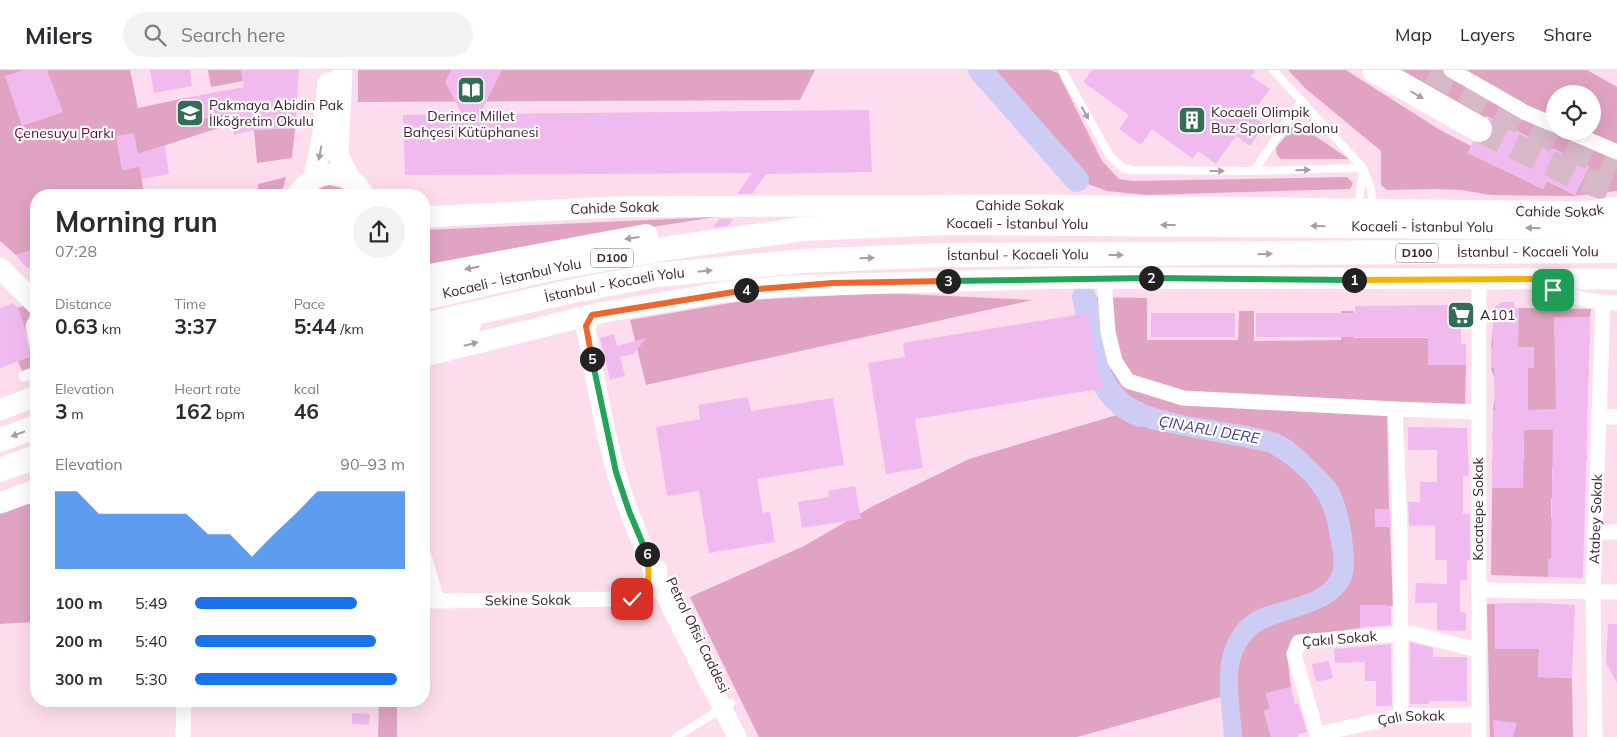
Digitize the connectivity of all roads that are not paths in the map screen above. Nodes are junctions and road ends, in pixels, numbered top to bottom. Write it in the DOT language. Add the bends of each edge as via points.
graph roads {
  1 [pos="329,70"];
  2 [pos="342,70"];
  3 [pos="1062,70"];
  4 [pos="1274,70"];
  5 [pos="1376,70"];
  6 [pos="1451,70"];
  7 [pos="1302,100"];
  8 [pos="1546,122"];
  9 [pos="1480,130"];
  10 [pos="1589,140"];
  11 [pos="1617,152"];
  12 [pos="1363,168"];
  13 [pos="1254,171"];
  14 [pos="348,176"];
  15 [pos="314,177"];
  16 [pos="301,189"];
  17 [pos="361,189"];
  18 [pos="1617,197"];
  19 [pos="430,202"];
  20 [pos="1366,204"];
  21 [pos="1062,207"];
  22 [pos="1617,207"];
  23 [pos="430,217"];
  24 [pos="1617,220"];
  25 [pos="1568,228"];
  26 [pos="1617,228"];
  27 [pos="802,229"];
  28 [pos="1617,251"];
  29 [pos="0,257"];
  30 [pos="0,268"];
  31 [pos="1073,272"];
  32 [pos="0,275"];
  33 [pos="430,276"];
  34 [pos="1536,279"];
  35 [pos="1617,279"];
  36 [pos="1479,280"];
  37 [pos="30,284"];
  38 [pos="430,297"];
  39 [pos="30,298"];
  40 [pos="1610,302"];
  41 [pos="30,303"];
  42 [pos="500,306"];
  43 [pos="599,313"];
  44 [pos="555,323"];
  45 [pos="430,324"];
  46 [pos="586,330"];
  47 [pos="430,343"];
  48 [pos="430,354"];
  49 [pos="30,391"];
  50 [pos="1395,409"];
  51 [pos="0,410"];
  52 [pos="1478,412"];
  53 [pos="1599,417"];
  54 [pos="1617,417"];
  55 [pos="30,429"];
  56 [pos="0,440"];
  57 [pos="30,459"];
  58 [pos="0,470"];
  59 [pos="30,492"];
  60 [pos="0,503"];
  61 [pos="1594,532"];
  62 [pos="1617,532"];
  63 [pos="652,551"];
  64 [pos="657,577"];
  65 [pos="1478,590"];
  66 [pos="1594,592"];
  67 [pos="1617,592"];
  68 [pos="632,599"];
  69 [pos="431,600"];
  70 [pos="668,602"];
  71 [pos="681,619"];
  72 [pos="1400,632"];
  73 [pos="1477,650"];
  74 [pos="727,706"];
  75 [pos="184,707"];
  76 [pos="1478,715"];
  77 [pos="1401,716"];
  78 [pos="1317,736"];
  79 [pos="183,737"];
  80 [pos="676,737"];
  81 [pos="737,737"];
  82 [pos="747,737"];
  83 [pos="1478,737"];
  84 [pos="1595,737"];
  1 -- 15 [label="main road, one-way" via="323,134"];
  2 -- 14 [label="main road" via="338,154"];
  3 -- 13 [label="lane, one-way" via="1110,156 1123,168 1140,171"];
  4 -- 7 [label="lane"];
  5 -- 9 [label="highway, one-way"];
  6 -- 8 [label="street"];
  7 -- 12 [label="lane"];
  7 -- 13 [label="lane"];
  10 -- 11 [label="street"];
  13 -- 12 [label="lane, one-way"];
  12 -- 20 [label="lane"];
  12 -- 20 [label="lane" via="1372,189"];
  14 -- 15 [label="main road"];
  14 -- 17 [label="main road"];
  15 -- 16 [label="main road"];
  18 -- 20 [label="main road, Cahide Sokak" via="1576,201"];
  19 -- 21 [label="main road, Cahide Sokak" via="616,199"];
  20 -- 21 [label="main road, Cahide Sokak"];
  20 -- 22 [label="main road, Cahide Sokak" via="1584,212"];
  21 -- 23 [label="main road, Cahide Sokak" via="616,207"];
  21 -- 31 [label="main road"];
  24 -- 25 [label="highway"];
  25 -- 26 [label="highway, Kocaeli - İstanbul Yolu / D100"];
  25 -- 27 [label="highway, Kocaeli - İstanbul Yolu / D100, one-way" via="947,223"];
  27 -- 33 [label="highway, one-way" via="674,232"];
  27 -- 38 [label="highway, Kocaeli - İstanbul Yolu / D100" via="559,267"];
  42 -- 28 [label="highway, İstanbul - Kocaeli Yolu / D100, one-way" via="657,275 802,261 945,255"];
  29 -- 37 [label="main road"];
  30 -- 39 [label="main road"];
  31 -- 36 [label="main road"];
  31 -- 43 [label="main road" via="788,286 724,292"];
  31 -- 50 [label="street" via="1108,332 1115,361 1128,381 1183,398"];
  32 -- 41 [label="street"];
  34 -- 35 [label="main road"];
  34 -- 36 [label="main road"];
  34 -- 40 [label="street" via="1565,294"];
  36 -- 52 [label="street, Kocatepe Sokak"];
  40 -- 53 [label="street, Atabey Sokak"];
  42 -- 45 [label="highway, İstanbul - Kocaeli Yolu / D100"];
  42 -- 47 [label="highway"];
  43 -- 44 [label="main road"];
  43 -- 46 [label="street" via="589,318"];
  43 -- 63 [label="street, Petrol Ofisi Caddesi" via="594,328 625,470"];
  44 -- 46 [label="street" via="574,324"];
  48 -- 44 [label="main road, one-way"];
  46 -- 63 [label="street, Petrol Ofisi Caddesi" via="616,472 629,511"];
  49 -- 51 [label="main road"];
  50 -- 52 [label="street"];
  50 -- 72 [label="street"];
  52 -- 65 [label="street, Kocatepe Sokak"];
  53 -- 54 [label="street"];
  53 -- 61 [label="street, Atabey Sokak"];
  55 -- 56 [label="highway, one-way"];
  57 -- 58 [label="highway"];
  59 -- 60 [label="main road"];
  61 -- 62 [label="street"];
  61 -- 66 [label="street, Atabey Sokak"];
  63 -- 64 [label="street"];
  63 -- 68 [label="street" via="646,588"];
  63 -- 71 [label="street, Petrol Ofisi Caddesi"];
  64 -- 68 [label="street" via="652,590"];
  64 -- 70 [label="street, Petrol Ofisi Caddesi"];
  65 -- 66 [label="street"];
  65 -- 73 [label="street, Kocatepe Sokak"];
  66 -- 67 [label="street"];
  66 -- 84 [label="street, Atabey Sokak"];
  68 -- 69 [label="street, Sekine Sokak"];
  68 -- 70 [label="street"];
  68 -- 71 [label="street"];
  70 -- 71 [label="street"];
  71 -- 74 [label="street, Petrol Ofisi Caddesi"];
  72 -- 73 [label="street, Çakıl Sokak" via="1423,634"];
  72 -- 77 [label="street"];
  72 -- 78 [label="street, Çakıl Sokak" via="1299,642 1294,654"];
  73 -- 76 [label="street, Kocatepe Sokak"];
  74 -- 80 [label="lane"];
  74 -- 81 [label="street, Petrol Ofisi Caddesi"];
  74 -- 82 [label="street, Petrol Ofisi Caddesi"];
  75 -- 79 [label="street"];
  76 -- 77 [label="street, Çalı Sokak"];
  76 -- 83 [label="street, Kocatepe Sokak"];
  77 -- 78 [label="street, Çalı Sokak"];
}
